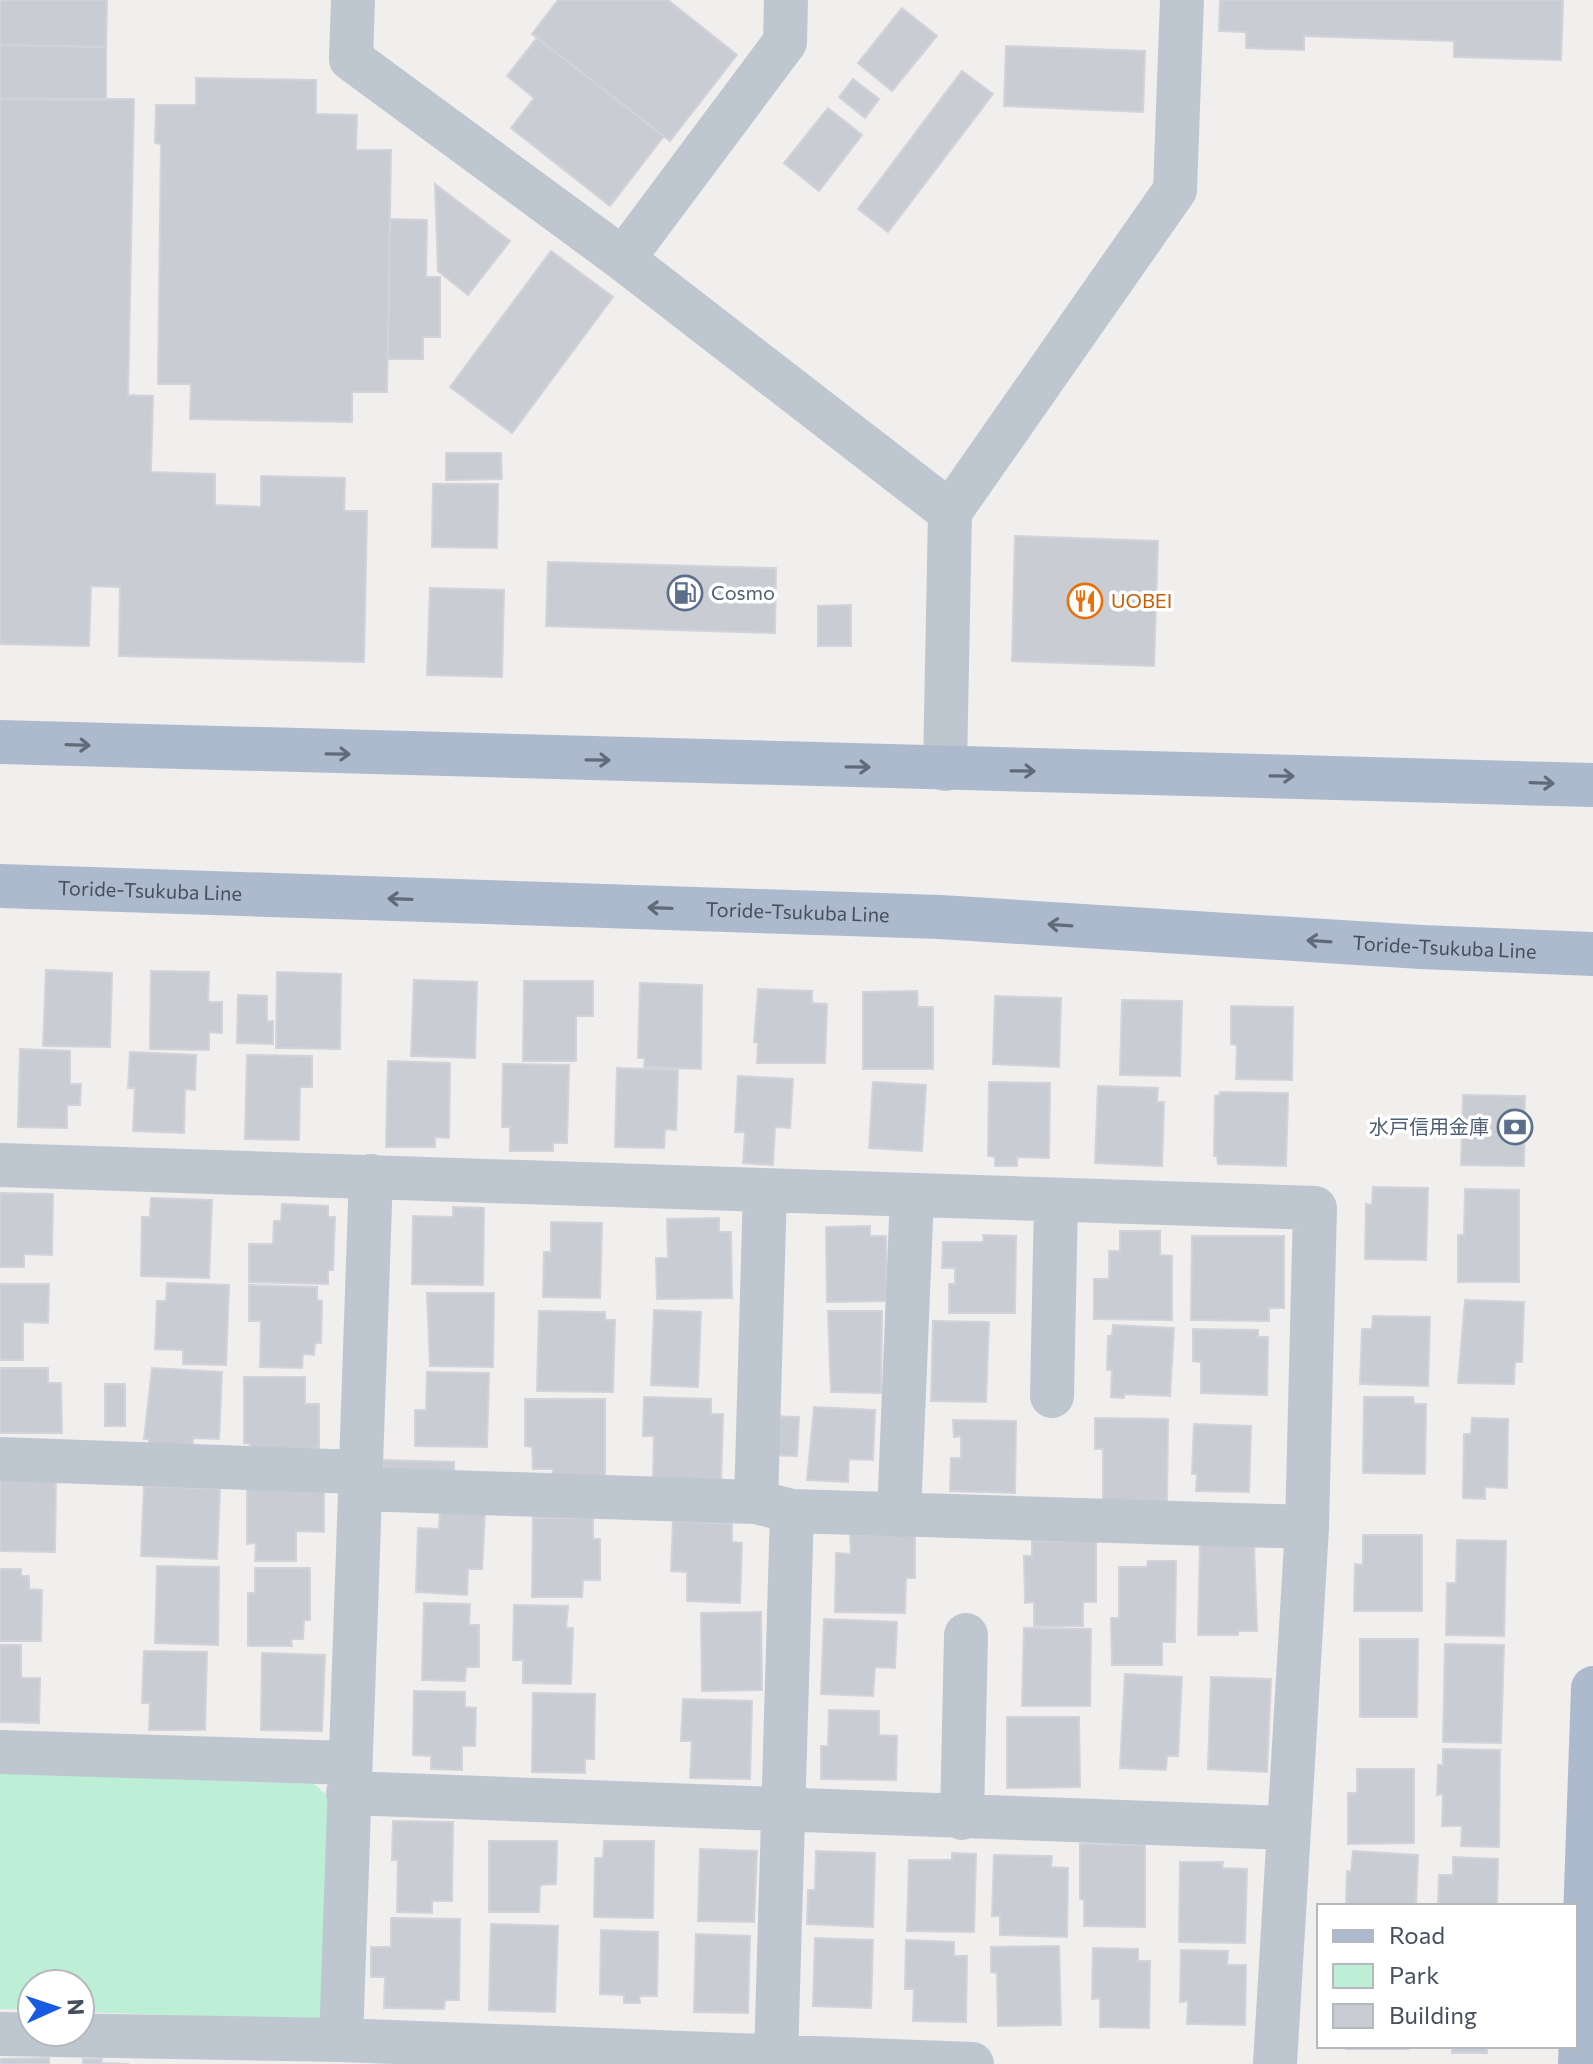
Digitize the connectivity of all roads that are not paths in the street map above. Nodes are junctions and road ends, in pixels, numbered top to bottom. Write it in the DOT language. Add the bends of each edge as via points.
graph roads {
  1 [pos="353,0"];
  2 [pos="786,0"];
  3 [pos="1182,0"];
  4 [pos="623,259"];
  5 [pos="950,512"];
  6 [pos="0,742"];
  7 [pos="945,769"];
  8 [pos="1593,785"];
  9 [pos="0,886"];
  10 [pos="1593,954"];
  11 [pos="0,1165"];
  12 [pos="371,1176"];
  13 [pos="765,1190"];
  14 [pos="912,1195"];
  15 [pos="1056,1201"];
  16 [pos="1052,1396"];
  17 [pos="0,1459"];
  18 [pos="359,1481"];
  19 [pos="774,1506"];
  20 [pos="899,1515"];
  21 [pos="1307,1527"];
  22 [pos="966,1635"];
  23 [pos="1593,1688"];
  24 [pos="0,1752"];
  25 [pos="348,1778"];
  26 [pos="784,1811"];
  27 [pos="962,1818"];
  28 [pos="1287,1828"];
  29 [pos="0,2034"];
  30 [pos="341,2040"];
  31 [pos="776,2057"];
  32 [pos="675,2059"];
  33 [pos="972,2064"];
  34 [pos="1275,2064"];
  35 [pos="1580,2064"];
  1 -- 4 [label="street" via="351,59"];
  2 -- 4 [label="street" via="785,42"];
  3 -- 5 [label="street" via="1175,190"];
  4 -- 5 [label="street"];
  5 -- 7 [label="street"];
  6 -- 7 [label="main road, one-way"];
  7 -- 8 [label="main road, one-way"];
  10 -- 9 [label="main road, Toride-Tsukuba Line, one-way" via="940,917"];
  11 -- 12 [label="street"];
  12 -- 13 [label="street"];
  12 -- 18 [label="street"];
  13 -- 14 [label="street"];
  13 -- 19 [label="street"];
  14 -- 15 [label="street"];
  14 -- 20 [label="street"];
  15 -- 16 [label="street"];
  15 -- 21 [label="street" via="1315,1208"];
  17 -- 18 [label="street"];
  18 -- 19 [label="street"];
  18 -- 25 [label="street"];
  19 -- 20 [label="street"];
  19 -- 26 [label="street"];
  20 -- 21 [label="street"];
  21 -- 28 [label="street"];
  22 -- 27 [label="street"];
  23 -- 35 [label="main road"];
  24 -- 25 [label="street"];
  25 -- 26 [label="street"];
  25 -- 30 [label="street"];
  26 -- 27 [label="street"];
  26 -- 31 [label="street"];
  27 -- 28 [label="street"];
  28 -- 34 [label="street"];
  29 -- 30 [label="street"];
  30 -- 32 [label="street"];
  31 -- 32 [label="street"];
  31 -- 33 [label="street"];
}
